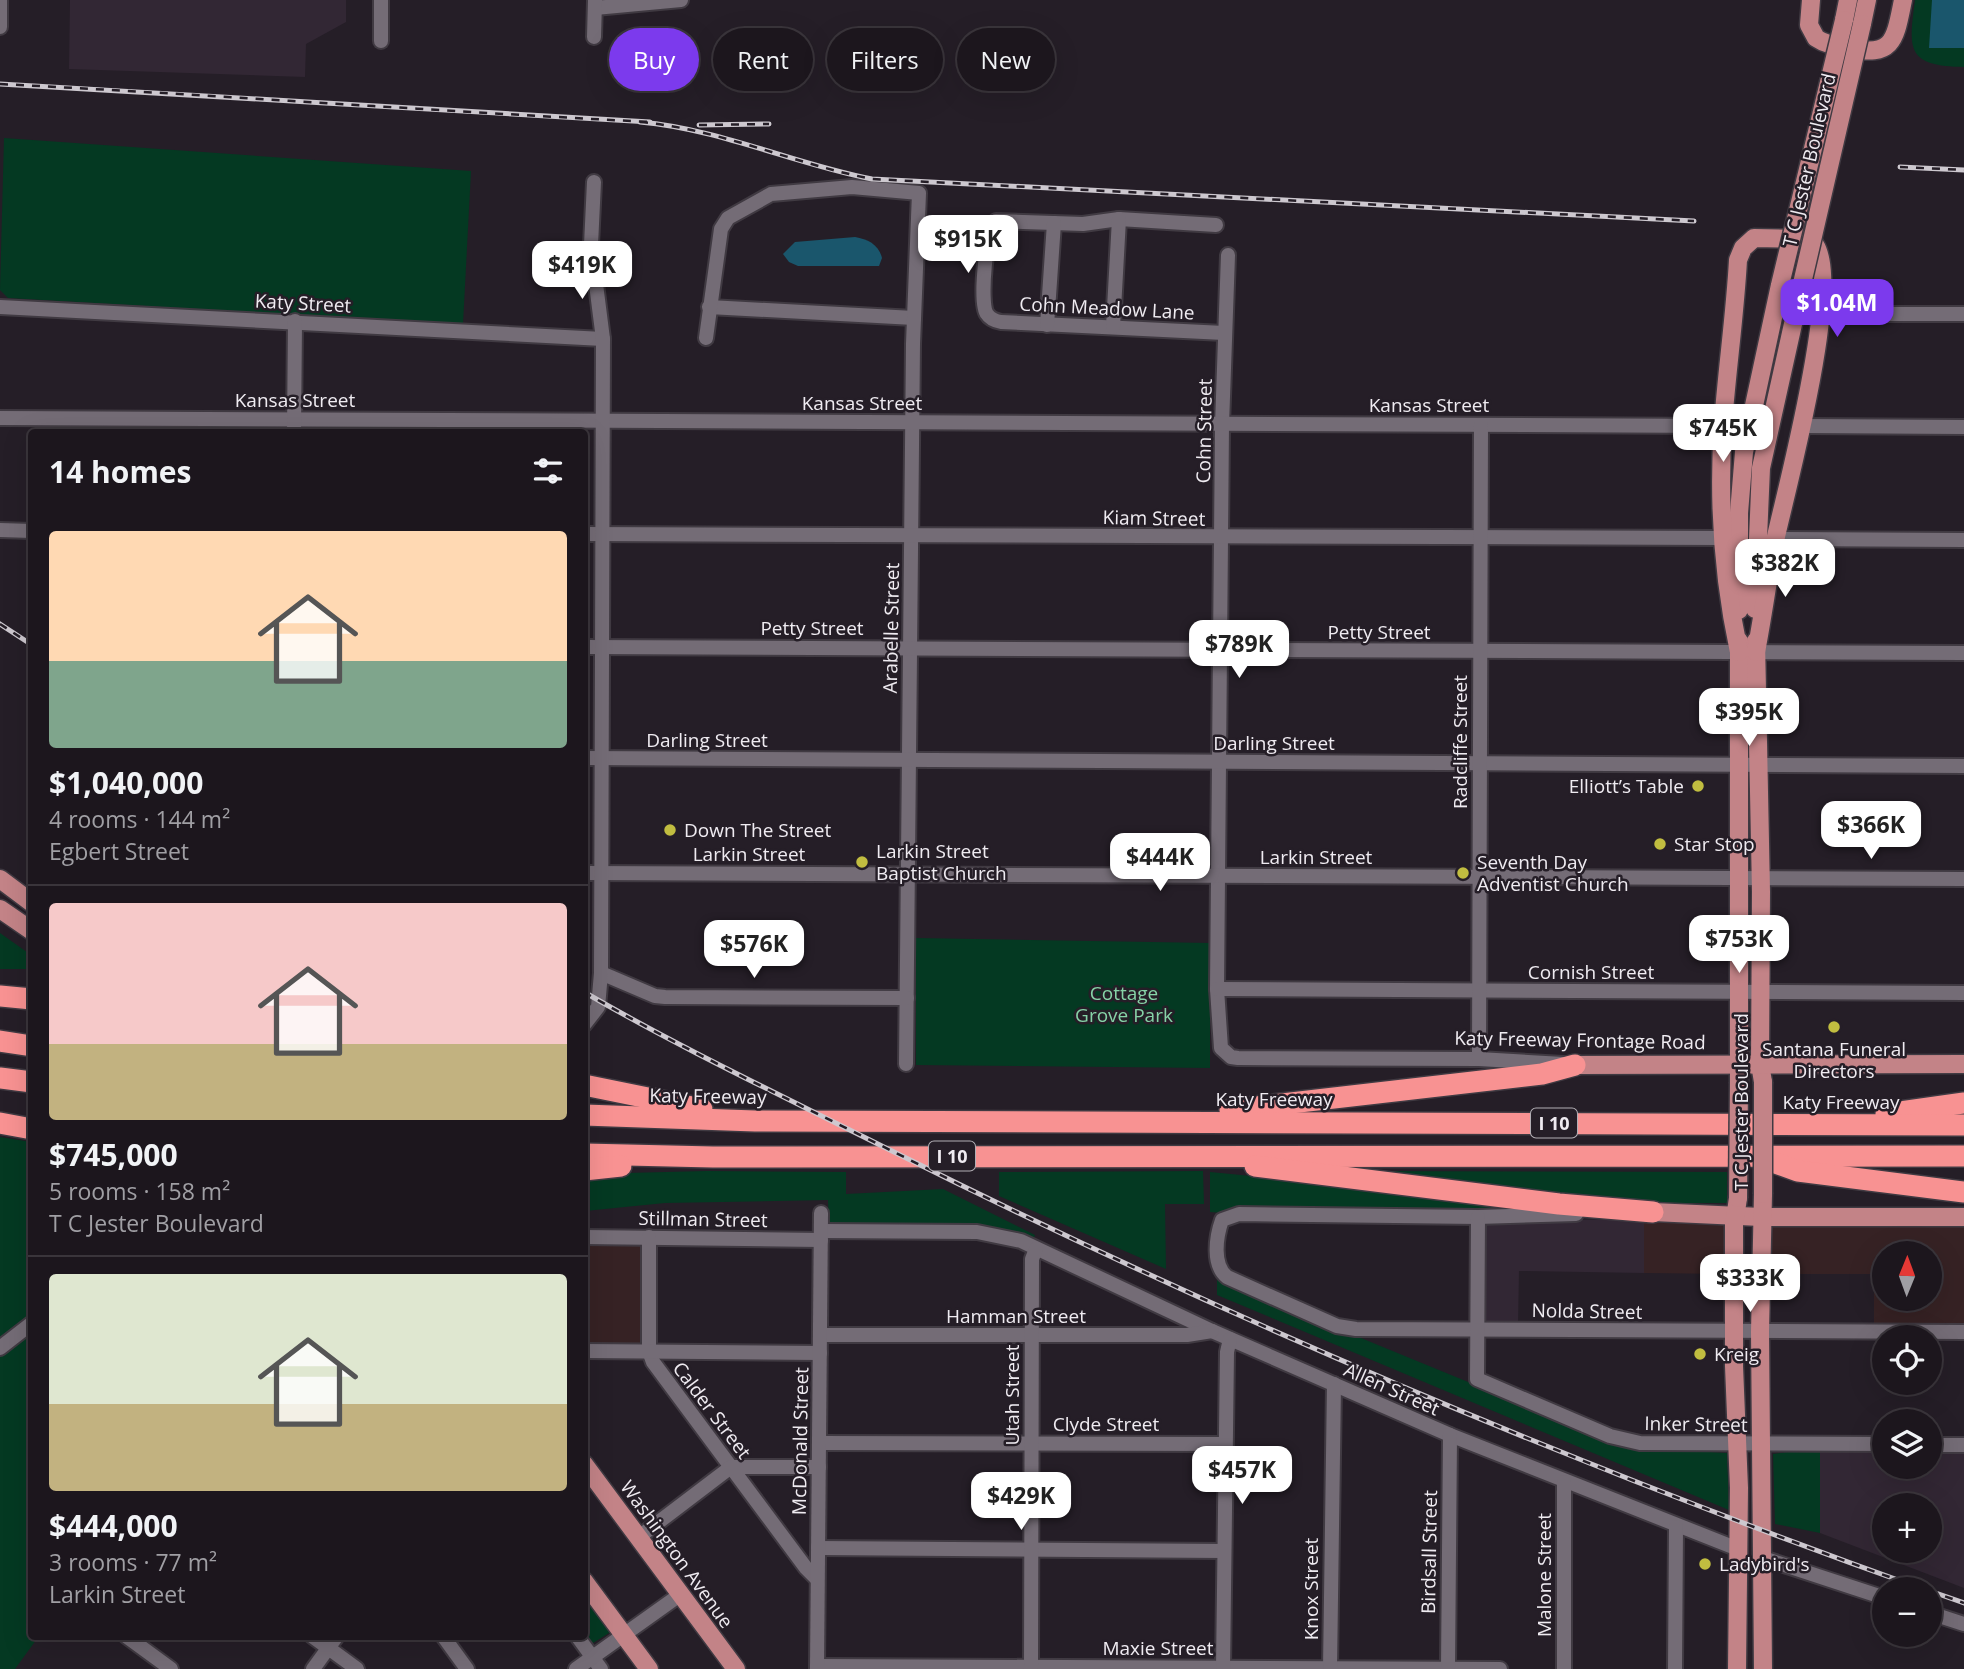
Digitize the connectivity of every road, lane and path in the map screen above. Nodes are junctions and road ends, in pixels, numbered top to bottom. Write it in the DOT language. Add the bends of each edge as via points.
graph roads {
  1 [pos="1,0"];
  2 [pos="381,0"];
  3 [pos="681,0"];
  4 [pos="1811,0"];
  5 [pos="1848,0"];
  6 [pos="1867,0"];
  7 [pos="1903,0"];
  8 [pos="595,4"];
  9 [pos="0,27"];
  10 [pos="594,37"];
  11 [pos="381,41"];
  12 [pos="594,182"];
  13 [pos="1119,219"];
  14 [pos="1054,223"];
  15 [pos="1216,225"];
  16 [pos="1228,255"];
  17 [pos="0,307"];
  18 [pos="709,307"];
  19 [pos="1822,314"];
  20 [pos="1964,314"];
  21 [pos="914,318"];
  22 [pos="295,321"];
  23 [pos="1047,325"];
  24 [pos="1113,327"];
  25 [pos="1224,333"];
  26 [pos="706,338"];
  27 [pos="603,339"];
  28 [pos="0,418"];
  29 [pos="602,421"];
  30 [pos="912,423"];
  31 [pos="1222,425"];
  32 [pos="1481,425"];
  33 [pos="294,426"];
  34 [pos="1723,426"];
  35 [pos="1802,426"];
  36 [pos="1964,427"];
  37 [pos="0,530"];
  38 [pos="28,531"];
  39 [pos="588,534"];
  40 [pos="602,534"];
  41 [pos="911,535"];
  42 [pos="1223,538"];
  43 [pos="1480,538"];
  44 [pos="1723,538"];
  45 [pos="1776,539"];
  46 [pos="1964,540"];
  47 [pos="588,647"];
  48 [pos="601,647"];
  49 [pos="910,648"];
  50 [pos="1222,650"];
  51 [pos="1480,651"];
  52 [pos="1748,652"];
  53 [pos="1964,653"];
  54 [pos="588,758"];
  55 [pos="600,758"];
  56 [pos="909,760"];
  57 [pos="1220,762"];
  58 [pos="1480,764"];
  59 [pos="1739,765"];
  60 [pos="1758,766"];
  61 [pos="1964,766"];
  62 [pos="1759,803"];
  63 [pos="1738,807"];
  64 [pos="588,873"];
  65 [pos="601,873"];
  66 [pos="908,874"];
  67 [pos="1219,876"];
  68 [pos="1479,877"];
  69 [pos="1739,878"];
  70 [pos="1761,878"];
  71 [pos="0,879"];
  72 [pos="1964,879"];
  73 [pos="28,900"];
  74 [pos="0,909"];
  75 [pos="28,928"];
  76 [pos="601,973"];
  77 [pos="1217,989"];
  78 [pos="1479,991"];
  79 [pos="1739,992"];
  80 [pos="1761,992"];
  81 [pos="1964,993"];
  82 [pos="0,996"];
  83 [pos="907,998"];
  84 [pos="28,999"];
  85 [pos="588,1020"];
  86 [pos="0,1041"];
  87 [pos="28,1045"];
  88 [pos="1238,1058"];
  89 [pos="1479,1059"];
  90 [pos="906,1063"];
  91 [pos="1739,1063"];
  92 [pos="1760,1064"];
  93 [pos="1964,1064"];
  94 [pos="1575,1065"];
  95 [pos="0,1078"];
  96 [pos="28,1082"];
  97 [pos="588,1086"];
  98 [pos="1964,1103"];
  99 [pos="588,1115"];
  100 [pos="755,1121"];
  101 [pos="1145,1121"];
  102 [pos="0,1123"];
  103 [pos="1805,1125"];
  104 [pos="1964,1125"];
  105 [pos="28,1128"];
  106 [pos="588,1154"];
  107 [pos="1748,1154"];
  108 [pos="1191,1155"];
  109 [pos="1964,1156"];
  110 [pos="713,1157"];
  111 [pos="588,1170"];
  112 [pos="1964,1192"];
  113 [pos="1736,1207"];
  114 [pos="1762,1209"];
  115 [pos="1653,1212"];
  116 [pos="821,1213"];
  117 [pos="1478,1217"];
  118 [pos="1964,1217"];
  119 [pos="821,1235"];
  120 [pos="588,1237"];
  121 [pos="649,1237"];
  122 [pos="1036,1249"];
  123 [pos="28,1326"];
  124 [pos="1478,1330"];
  125 [pos="1212,1331"];
  126 [pos="1734,1332"];
  127 [pos="1760,1332"];
  128 [pos="1964,1332"];
  129 [pos="820,1335"];
  130 [pos="1031,1335"];
  131 [pos="1230,1339"];
  132 [pos="0,1348"];
  133 [pos="588,1351"];
  134 [pos="649,1351"];
  135 [pos="820,1353"];
  136 [pos="1334,1384"];
  137 [pos="1450,1435"];
  138 [pos="819,1443"];
  139 [pos="1031,1443"];
  140 [pos="1225,1444"];
  141 [pos="1737,1444"];
  142 [pos="1762,1444"];
  143 [pos="1872,1444"];
  144 [pos="1942,1445"];
  145 [pos="1964,1445"];
  146 [pos="732,1467"];
  147 [pos="819,1467"];
  148 [pos="588,1469"];
  149 [pos="1564,1482"];
  150 [pos="1676,1527"];
  151 [pos="639,1537"];
  152 [pos="818,1548"];
  153 [pos="1031,1549"];
  154 [pos="1738,1549"];
  155 [pos="1224,1551"];
  156 [pos="1763,1558"];
  157 [pos="817,1579"];
  158 [pos="588,1586"];
  159 [pos="681,1594"];
  160 [pos="1872,1594"];
  161 [pos="1942,1617"];
  162 [pos="1964,1624"];
  163 [pos="624,1636"];
  164 [pos="131,1640"];
  165 [pos="446,1640"];
  166 [pos="580,1640"];
  167 [pos="333,1642"];
  168 [pos="597,1663"];
  169 [pos="1737,1665"];
  170 [pos="1763,1665"];
  171 [pos="817,1667"];
  172 [pos="1031,1668"];
  173 [pos="1223,1668"];
  174 [pos="171,1669"];
  175 [pos="313,1669"];
  176 [pos="357,1669"];
  177 [pos="467,1669"];
  178 [pos="576,1669"];
  179 [pos="649,1669"];
  180 [pos="736,1669"];
  181 [pos="1330,1669"];
  182 [pos="1448,1669"];
  183 [pos="1500,1669"];
  184 [pos="1564,1669"];
  185 [pos="1675,1669"];
  1 -- 9 [label="street"];
  2 -- 11 [label="street"];
  3 -- 8 [label="street"];
  4 -- 7 [label="main road" via="1809,25 1816,38 1871,52 1892,42"];
  5 -- 52 [label="main road, T C Jester Boulevard, bridge" via="1780,285 1742,471"];
  6 -- 52 [label="main road, T C Jester Boulevard, bridge" via="1761,468"];
  8 -- 10 [label="street"];
  12 -- 27 [label="street" via="591,245"];
  13 -- 14 [label="street"];
  13 -- 15 [label="street"];
  13 -- 24 [label="street"];
  14 -- 23 [label="street"];
  14 -- 23 [label="street, Cohn Meadow Lane" via="1002,220 992,224 988,237 984,306 989,317"];
  16 -- 25 [label="street, Cohn Street"];
  17 -- 22 [label="street, Katy Street"];
  18 -- 21 [label="street"];
  18 -- 21 [label="street, Arabelle Street" via="723,223 762,197 852,187 919,193"];
  18 -- 26 [label="street"];
  19 -- 20 [label="street"];
  19 -- 34 [label="main road" via="1823,262 1814,241 1759,237 1746,244 1738,260"];
  19 -- 35 [label="main road"];
  21 -- 30 [label="street, Arabelle Street"];
  22 -- 27 [label="street, Katy Street"];
  22 -- 33 [label="street"];
  23 -- 24 [label="street, Cohn Meadow Lane"];
  24 -- 25 [label="street, Cohn Meadow Lane"];
  25 -- 31 [label="street, Cohn Street"];
  27 -- 29 [label="street"];
  28 -- 33 [label="street, Kansas Street"];
  29 -- 30 [label="street, Kansas Street"];
  29 -- 33 [label="street, Kansas Street"];
  29 -- 40 [label="street"];
  30 -- 31 [label="street, Kansas Street"];
  30 -- 41 [label="street, Arabelle Street"];
  31 -- 32 [label="street, Kansas Street"];
  31 -- 42 [label="street, Cohn Street"];
  32 -- 34 [label="street, Kansas Street"];
  32 -- 43 [label="street, Radcliffe Street"];
  34 -- 44 [label="main road"];
  35 -- 36 [label="street"];
  35 -- 45 [label="main road"];
  37 -- 38 [label="street"];
  39 -- 40 [label="street, Kiam Street"];
  40 -- 41 [label="street, Kiam Street"];
  40 -- 48 [label="street"];
  41 -- 42 [label="street, Kiam Street"];
  41 -- 49 [label="street, Arabelle Street"];
  42 -- 43 [label="street, Kiam Street"];
  42 -- 50 [label="street, Cohn Street"];
  43 -- 44 [label="street, Kiam Street"];
  43 -- 51 [label="street, Radcliffe Street"];
  44 -- 52 [label="main road" via="1728,604"];
  45 -- 46 [label="street"];
  45 -- 52 [label="main road"];
  47 -- 48 [label="street, Petty Street"];
  48 -- 49 [label="street, Petty Street"];
  48 -- 55 [label="street"];
  49 -- 50 [label="street, Petty Street"];
  49 -- 56 [label="street, Arabelle Street"];
  50 -- 51 [label="street, Petty Street"];
  50 -- 57 [label="street, Cohn Street"];
  51 -- 52 [label="street, Petty Street"];
  51 -- 58 [label="street, Radcliffe Street"];
  52 -- 53 [label="street, Petty Street"];
  52 -- 59 [label="main road, T C Jester Boulevard"];
  52 -- 60 [label="main road, T C Jester Boulevard"];
  54 -- 55 [label="street, Darling Street"];
  55 -- 56 [label="street, Darling Street"];
  55 -- 65 [label="street"];
  56 -- 57 [label="street, Darling Street"];
  56 -- 66 [label="street, Arabelle Street"];
  57 -- 58 [label="street, Darling Street"];
  57 -- 67 [label="street, Cohn Street"];
  58 -- 59 [label="street, Darling Street"];
  58 -- 68 [label="street, Radcliffe Street"];
  59 -- 60 [label="street, Darling Street"];
  59 -- 63 [label="main road, T C Jester Boulevard"];
  60 -- 61 [label="street, Darling Street"];
  60 -- 62 [label="main road, T C Jester Boulevard"];
  62 -- 63 [label="main road"];
  62 -- 70 [label="main road, T C Jester Boulevard"];
  63 -- 69 [label="main road, T C Jester Boulevard"];
  64 -- 65 [label="street, Larkin Street"];
  65 -- 66 [label="street, Larkin Street"];
  65 -- 76 [label="street"];
  66 -- 67 [label="street, Larkin Street"];
  66 -- 83 [label="street, Arabelle Street"];
  67 -- 68 [label="street, Larkin Street"];
  67 -- 77 [label="street, Cohn Street"];
  68 -- 69 [label="street, Larkin Street"];
  68 -- 78 [label="street, Radcliffe Street"];
  69 -- 70 [label="street, Larkin Street"];
  69 -- 79 [label="main road, T C Jester Boulevard"];
  70 -- 72 [label="street, Larkin Street"];
  70 -- 80 [label="main road, T C Jester Boulevard"];
  71 -- 73 [label="main road"];
  74 -- 75 [label="main road"];
  76 -- 83 [label="street" via="666,997"];
  76 -- 85 [label="street" via="598,1007"];
  77 -- 78 [label="street, Cornish Street"];
  77 -- 88 [label="street, Cohn Street" via="1219,1040 1223,1052"];
  78 -- 79 [label="street, Cornish Street"];
  78 -- 89 [label="street, Radcliffe Street"];
  79 -- 80 [label="street, Cornish Street"];
  79 -- 91 [label="main road, T C Jester Boulevard"];
  80 -- 81 [label="street, Cornish Street"];
  80 -- 92 [label="main road, T C Jester Boulevard"];
  82 -- 84 [label="highway"];
  83 -- 90 [label="street, Arabelle Street"];
  86 -- 87 [label="highway"];
  88 -- 89 [label="street, Katy Freeway Frontage Road"];
  89 -- 94 [label="street, Katy Freeway Frontage Road"];
  91 -- 92 [label="main road, Katy Freeway Frontage Road"];
  91 -- 94 [label="main road, Katy Freeway Frontage Road"];
  91 -- 113 [label="main road, T C Jester Boulevard, bridge"];
  92 -- 93 [label="main road, Katy Freeway Frontage Road"];
  92 -- 114 [label="main road, T C Jester Boulevard, bridge"];
  94 -- 101 [label="highway" via="1542,1074"];
  95 -- 96 [label="highway"];
  97 -- 100 [label="highway"];
  98 -- 103 [label="highway"];
  99 -- 100 [label="highway, Katy Freeway / I 10"];
  100 -- 101 [label="highway, Katy Freeway / I 10"];
  101 -- 103 [label="highway, Katy Freeway / I 10"];
  102 -- 105 [label="highway"];
  103 -- 104 [label="highway, Katy Freeway / I 10"];
  106 -- 110 [label="highway, I 10"];
  107 -- 108 [label="highway, I 10"];
  107 -- 109 [label="highway, I 10"];
  107 -- 112 [label="highway" via="1798,1171"];
  108 -- 110 [label="highway, I 10"];
  108 -- 115 [label="highway" via="1330,1178"];
  110 -- 111 [label="highway"];
  113 -- 114 [label="main road"];
  113 -- 115 [label="main road"];
  113 -- 126 [label="main road, T C Jester Boulevard"];
  114 -- 118 [label="main road"];
  114 -- 127 [label="main road, T C Jester Boulevard"];
  115 -- 117 [label="street"];
  116 -- 119 [label="street, McDonald Street"];
  117 -- 124 [label="street"];
  117 -- 124 [label="street, Nolda Street" via="1239,1214 1222,1220 1217,1233 1222,1273 1337,1326"];
  119 -- 121 [label="street, Stillman Street"];
  119 -- 122 [label="street, Stillman Street" via="977,1232 998,1234"];
  119 -- 129 [label="street, McDonald Street"];
  120 -- 121 [label="street, Stillman Street"];
  121 -- 134 [label="street, Calder Street"];
  122 -- 125 [label="street, Allen Street"];
  122 -- 130 [label="street, Utah Street"];
  123 -- 132 [label="street"];
  124 -- 126 [label="street, Nolda Street"];
  124 -- 141 [label="street, Inker Street" via="1477,1379 1610,1436 1654,1445"];
  125 -- 130 [label="street, Hamman Street"];
  125 -- 131 [label="street, Allen Street"];
  126 -- 127 [label="street, Nolda Street"];
  126 -- 141 [label="main road, T C Jester Boulevard"];
  127 -- 128 [label="street, Nolda Street"];
  127 -- 142 [label="main road, T C Jester Boulevard"];
  129 -- 130 [label="street, Hamman Street"];
  129 -- 135 [label="street, McDonald Street"];
  130 -- 139 [label="street, Utah Street"];
  131 -- 136 [label="street, Allen Street"];
  131 -- 140 [label="street"];
  133 -- 134 [label="street"];
  134 -- 135 [label="street"];
  134 -- 146 [label="street, Calder Street"];
  135 -- 138 [label="street, McDonald Street"];
  136 -- 137 [label="street, Allen Street"];
  136 -- 181 [label="street, Knox Street"];
  137 -- 149 [label="street, Allen Street"];
  137 -- 182 [label="street, Birdsall Street"];
  138 -- 139 [label="street, Clyde Street"];
  138 -- 147 [label="street, McDonald Street"];
  139 -- 140 [label="street, Clyde Street"];
  139 -- 153 [label="street, Utah Street"];
  140 -- 155 [label="street"];
  141 -- 142 [label="street, Inker Street"];
  141 -- 154 [label="main road, T C Jester Boulevard"];
  142 -- 143 [label="street, Inker Street"];
  142 -- 156 [label="main road, T C Jester Boulevard"];
  144 -- 145 [label="street"];
  146 -- 147 [label="street"];
  146 -- 151 [label="street"];
  146 -- 157 [label="street, Calder Street"];
  147 -- 152 [label="street, McDonald Street"];
  148 -- 151 [label="main road, Washington Avenue"];
  149 -- 150 [label="street, Allen Street"];
  149 -- 184 [label="street, Malone Street"];
  150 -- 154 [label="street, Allen Street"];
  150 -- 185 [label="street"];
  151 -- 159 [label="main road, Washington Avenue"];
  152 -- 153 [label="street"];
  152 -- 157 [label="street, McDonald Street"];
  153 -- 155 [label="street"];
  153 -- 172 [label="street, Utah Street"];
  154 -- 169 [label="main road, T C Jester Boulevard"];
  155 -- 173 [label="street"];
  156 -- 160 [label="street"];
  156 -- 170 [label="main road, T C Jester Boulevard"];
  157 -- 171 [label="street, McDonald Street"];
  158 -- 163 [label="main road"];
  159 -- 163 [label="street"];
  159 -- 180 [label="main road, Washington Avenue"];
  161 -- 162 [label="street"];
  163 -- 168 [label="street"];
  163 -- 179 [label="main road"];
  164 -- 174 [label="street"];
  165 -- 177 [label="street"];
  166 -- 168 [label="street"];
  167 -- 175 [label="street"];
  167 -- 176 [label="street"];
  168 -- 178 [label="street"];
  169 -- 170 [label="main road"];
  171 -- 172 [label="street, Maxie Street"];
  172 -- 173 [label="street, Maxie Street"];
  173 -- 181 [label="street, Maxie Street"];
  181 -- 182 [label="street, Maxie Street"];
  182 -- 183 [label="street, Maxie Street"];
}
